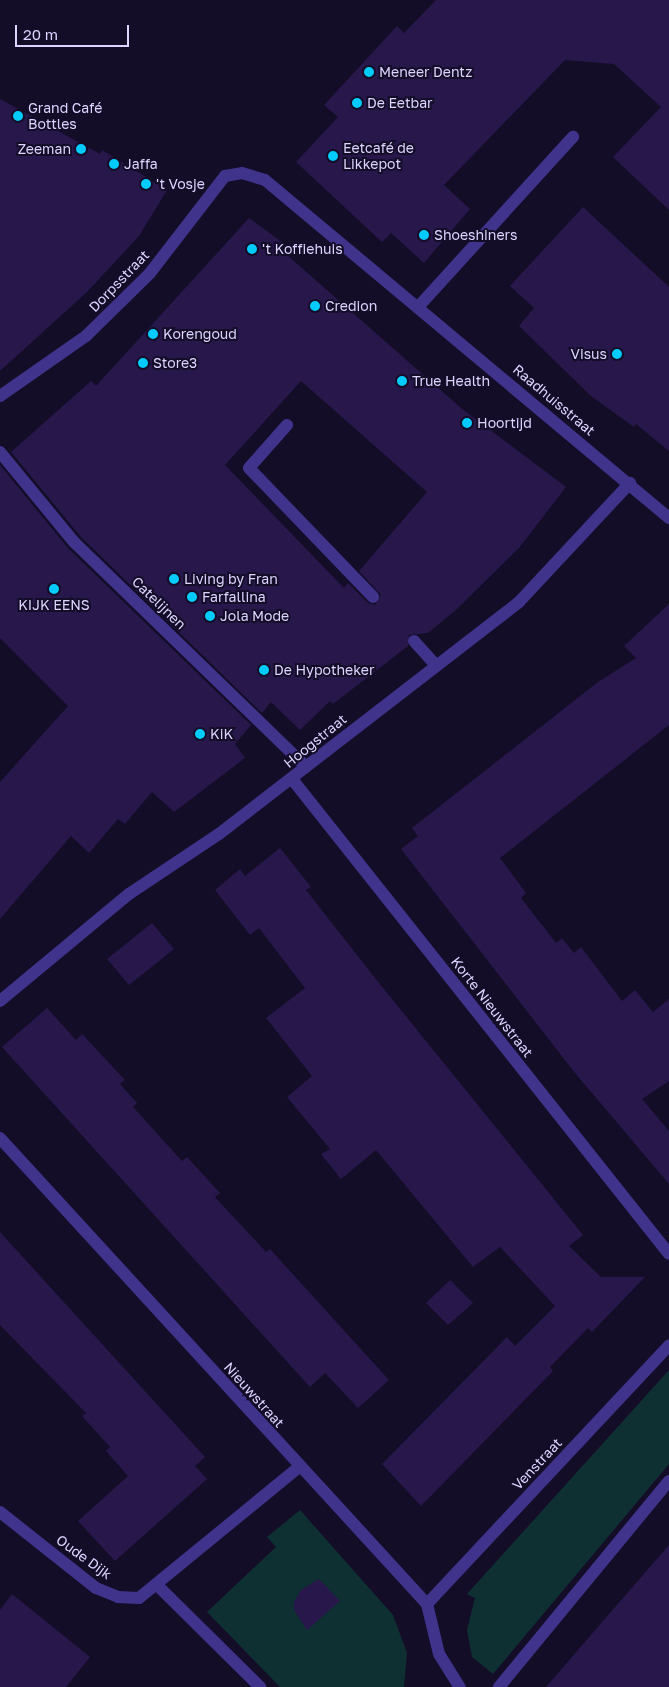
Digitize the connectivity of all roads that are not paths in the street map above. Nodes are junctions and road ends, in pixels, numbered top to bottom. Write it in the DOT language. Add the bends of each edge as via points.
graph roads {
  1 [pos="573,136"];
  2 [pos="242,173"];
  3 [pos="418,306"];
  4 [pos="0,396"];
  5 [pos="287,425"];
  6 [pos="0,452"];
  7 [pos="630,483"];
  8 [pos="669,518"];
  9 [pos="374,597"];
  10 [pos="414,641"];
  11 [pos="435,664"];
  12 [pos="306,766"];
  13 [pos="292,779"];
  14 [pos="0,1002"];
  15 [pos="0,1138"];
  16 [pos="669,1254"];
  17 [pos="669,1345"];
  18 [pos="299,1467"];
  19 [pos="669,1480"];
  20 [pos="0,1512"];
  21 [pos="158,1586"];
  22 [pos="427,1604"];
  23 [pos="457,1686"];
  24 [pos="260,1687"];
  25 [pos="498,1687"];
  1 -- 3 [label="street"];
  2 -- 3 [label="street, Raadhuisstraat" via="265,180"];
  2 -- 4 [label="street, Dorpsstraat" via="225,176 150,273 86,336"];
  3 -- 7 [label="street, Raadhuisstraat"];
  5 -- 9 [label="street" via="248,468"];
  6 -- 12 [label="street, Catelijnen" via="74,542"];
  7 -- 8 [label="street, Raadhuisstraat"];
  7 -- 11 [label="street, Hoogstraat" via="519,602"];
  10 -- 11 [label="street"];
  11 -- 12 [label="street, Hoogstraat"];
  12 -- 13 [label="street, Hoogstraat"];
  13 -- 14 [label="street, Hoogstraat" via="129,894"];
  13 -- 16 [label="street, Korte Nieuwstraat"];
  15 -- 18 [label="street, Nieuwstraat"];
  17 -- 22 [label="street, Venstraat"];
  18 -- 21 [label="street, Oude Dijk"];
  18 -- 22 [label="street, Nieuwstraat"];
  19 -- 25 [label="street"];
  20 -- 21 [label="street, Oude Dijk" via="96,1588 118,1597 140,1598"];
  21 -- 24 [label="street"];
  22 -- 23 [label="street, Nieuwstraat" via="439,1654"];
}
